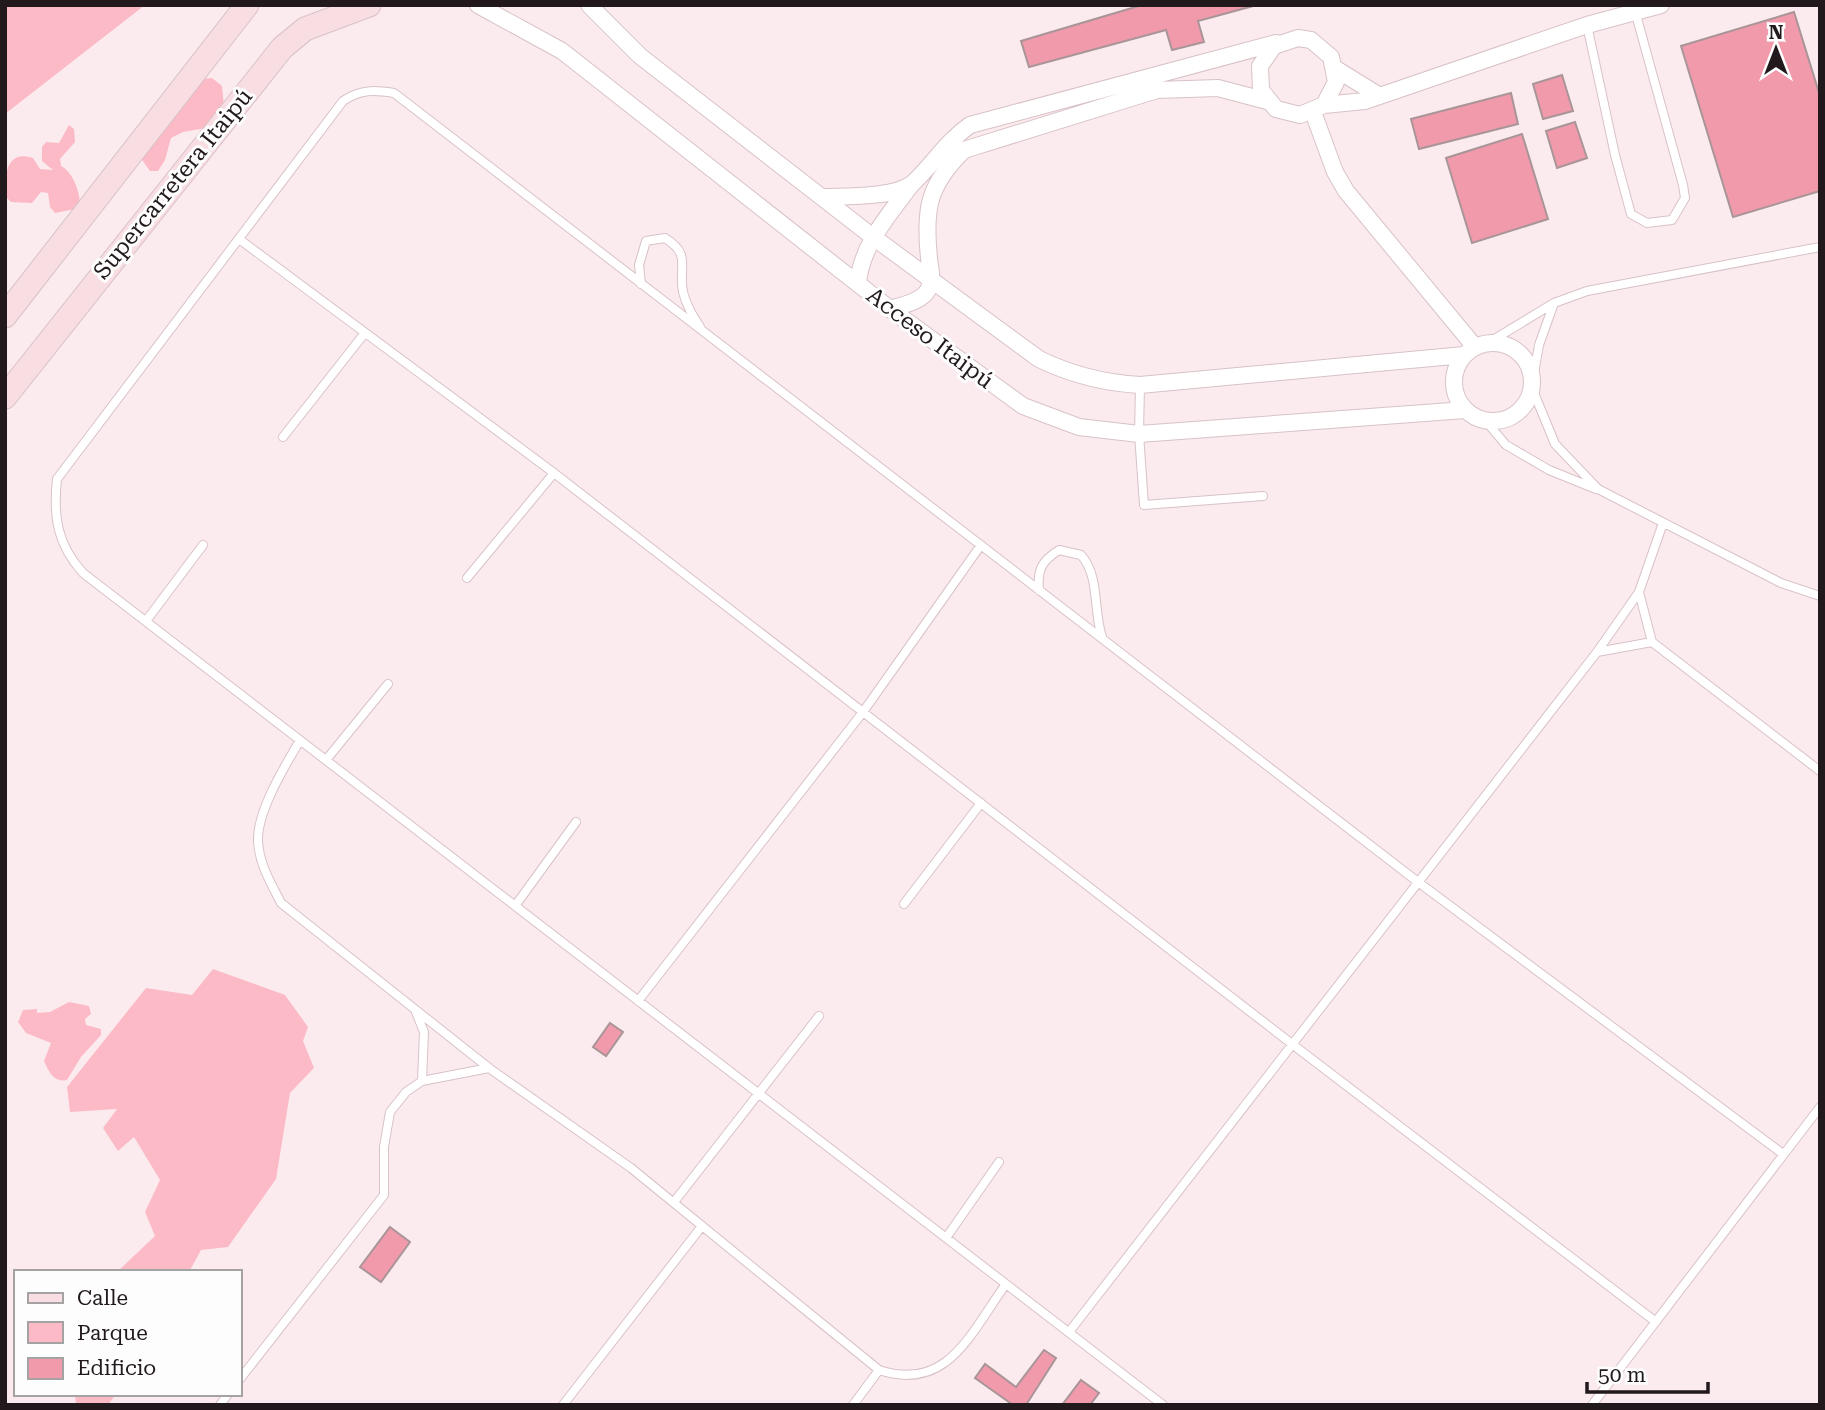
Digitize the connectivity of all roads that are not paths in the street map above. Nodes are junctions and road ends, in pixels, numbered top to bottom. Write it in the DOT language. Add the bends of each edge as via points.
graph roads {
  1 [pos="247,5"];
  2 [pos="369,5"];
  3 [pos="478,5"];
  4 [pos="589,5"];
  5 [pos="1661,5"];
  6 [pos="1635,11"];
  7 [pos="1587,25"];
  8 [pos="1285,40"];
  9 [pos="1336,69"];
  10 [pos="1378,95"];
  11 [pos="1268,101"];
  12 [pos="1318,108"];
  13 [pos="911,185"];
  14 [pos="822,197"];
  15 [pos="873,237"];
  16 [pos="239,239"];
  17 [pos="1820,247"];
  18 [pos="931,280"];
  19 [pos="641,284"];
  20 [pos="858,284"];
  21 [pos="1554,303"];
  22 [pos="890,309"];
  23 [pos="5,316"];
  24 [pos="701,330"];
  25 [pos="364,334"];
  26 [pos="1475,348"];
  27 [pos="1533,384"];
  28 [pos="1140,385"];
  29 [pos="5,397"];
  30 [pos="1465,410"];
  31 [pos="1485,420"];
  32 [pos="1139,434"];
  33 [pos="283,437"];
  34 [pos="554,472"];
  35 [pos="1598,489"];
  36 [pos="1263,496"];
  37 [pos="1663,523"];
  38 [pos="203,545"];
  39 [pos="981,545"];
  40 [pos="467,578"];
  41 [pos="1039,590"];
  42 [pos="1639,592"];
  43 [pos="1820,596"];
  44 [pos="146,621"];
  45 [pos="1103,640"];
  46 [pos="1652,642"];
  47 [pos="1597,652"];
  48 [pos="388,684"];
  49 [pos="863,712"];
  50 [pos="300,740"];
  51 [pos="326,760"];
  52 [pos="1820,771"];
  53 [pos="981,803"];
  54 [pos="576,822"];
  55 [pos="1418,882"];
  56 [pos="904,904"];
  57 [pos="514,906"];
  58 [pos="638,1001"];
  59 [pos="415,1009"];
  60 [pos="819,1016"];
  61 [pos="1292,1044"];
  62 [pos="489,1068"];
  63 [pos="422,1081"];
  64 [pos="759,1094"];
  65 [pos="1820,1107"];
  66 [pos="1783,1154"];
  67 [pos="999,1162"];
  68 [pos="674,1202"];
  69 [pos="702,1226"];
  70 [pos="946,1238"];
  71 [pos="1006,1284"];
  72 [pos="1656,1322"];
  73 [pos="1069,1332"];
  74 [pos="879,1370"];
  75 [pos="242,1376"];
  76 [pos="563,1405"];
  77 [pos="853,1405"];
  78 [pos="1163,1405"];
  79 [pos="1592,1405"];
  1 -- 23 [label="street"];
  2 -- 29 [label="street, Supercarretera Itaipú" via="305,29 282,48"];
  3 -- 20 [label="street, Acceso Itaipú" via="562,51"];
  4 -- 14 [label="street, Acceso Itaipú" via="640,55"];
  5 -- 6 [label="street"];
  6 -- 7 [label="street"];
  6 -- 7 [label="lane" via="1683,185 1685,198 1672,220 1647,223 1631,214"];
  7 -- 10 [label="street"];
  8 -- 9 [label="street" via="1311,40 1322,47"];
  8 -- 11 [label="street" via="1265,55 1260,66 1261,90"];
  8 -- 13 [label="street" via="970,125 952,138"];
  9 -- 10 [label="street"];
  9 -- 12 [label="street" via="1332,94"];
  10 -- 12 [label="street"];
  11 -- 12 [label="street" via="1288,114"];
  11 -- 18 [label="street" via="1218,88 1157,90 964,150 944,169 930,195 926,215"];
  12 -- 26 [label="street" via="1335,172 1346,191"];
  13 -- 14 [label="street" via="869,195"];
  13 -- 15 [label="street"];
  14 -- 15 [label="street, Acceso Itaipú"];
  15 -- 18 [label="street, Acceso Itaipú"];
  15 -- 20 [label="street"];
  16 -- 19 [label="lane" via="343,102 355,93 377,90 394,93"];
  16 -- 25 [label="lane"];
  16 -- 44 [label="lane" via="57,479 55,520 67,554 83,573"];
  17 -- 21 [label="lane" via="1587,291"];
  18 -- 22 [label="street" via="919,298"];
  18 -- 28 [label="street, Acceso Itaipú" via="1049,364 1069,374"];
  19 -- 24 [label="lane"];
  19 -- 24 [label="lane" via="639,265 646,241 665,238 678,246 683,257 683,291"];
  20 -- 22 [label="street, Acceso Itaipú"];
  21 -- 26 [label="lane"];
  21 -- 27 [label="lane" via="1539,345"];
  22 -- 32 [label="street, Acceso Itaipú" via="1023,406 1079,427"];
  24 -- 39 [label="lane"];
  25 -- 33 [label="lane"];
  25 -- 34 [label="lane"];
  26 -- 27 [label="street" via="1514,348 1528,363"];
  26 -- 28 [label="street, Acceso Itaipú"];
  26 -- 30 [label="street" via="1455,370 1453,384"];
  27 -- 31 [label="street" via="1519,412 1507,419"];
  27 -- 35 [label="lane" via="1555,444"];
  28 -- 32 [label="lane"];
  30 -- 31 [label="street"];
  30 -- 32 [label="street, Acceso Itaipú"];
  31 -- 35 [label="lane" via="1506,445 1549,470"];
  32 -- 36 [label="lane" via="1144,505"];
  34 -- 40 [label="lane"];
  34 -- 49 [label="lane"];
  35 -- 37 [label="lane"];
  37 -- 42 [label="lane"];
  37 -- 43 [label="lane" via="1782,583"];
  38 -- 44 [label="lane"];
  39 -- 41 [label="lane"];
  39 -- 49 [label="lane"];
  41 -- 45 [label="lane"];
  41 -- 45 [label="lane" via="1043,561 1059,550 1082,555 1091,570"];
  42 -- 46 [label="lane"];
  42 -- 47 [label="lane"];
  44 -- 50 [label="lane"];
  45 -- 55 [label="lane"];
  46 -- 47 [label="lane"];
  46 -- 52 [label="lane"];
  47 -- 55 [label="lane"];
  48 -- 51 [label="lane"];
  49 -- 53 [label="lane"];
  49 -- 58 [label="lane"];
  50 -- 51 [label="lane"];
  50 -- 59 [label="lane" via="262,819 258,841 264,870 281,902"];
  51 -- 57 [label="lane"];
  53 -- 56 [label="lane"];
  53 -- 61 [label="lane"];
  54 -- 57 [label="lane"];
  55 -- 61 [label="lane"];
  55 -- 66 [label="lane"];
  57 -- 58 [label="lane"];
  58 -- 64 [label="lane"];
  59 -- 62 [label="lane"];
  59 -- 63 [label="lane" via="424,1031"];
  60 -- 64 [label="lane"];
  61 -- 72 [label="lane"];
  61 -- 73 [label="lane"];
  62 -- 63 [label="lane"];
  62 -- 68 [label="lane"];
  63 -- 75 [label="lane" via="390,1112 384,1195"];
  64 -- 68 [label="lane"];
  64 -- 70 [label="lane"];
  65 -- 66 [label="lane"];
  66 -- 72 [label="lane"];
  67 -- 70 [label="lane"];
  68 -- 69 [label="lane"];
  69 -- 74 [label="lane"];
  69 -- 76 [label="lane"];
  70 -- 71 [label="lane"];
  71 -- 73 [label="lane"];
  71 -- 74 [label="lane" via="941,1367 922,1376 901,1377"];
  72 -- 79 [label="lane"];
  73 -- 78 [label="lane"];
  74 -- 77 [label="lane"];
}
